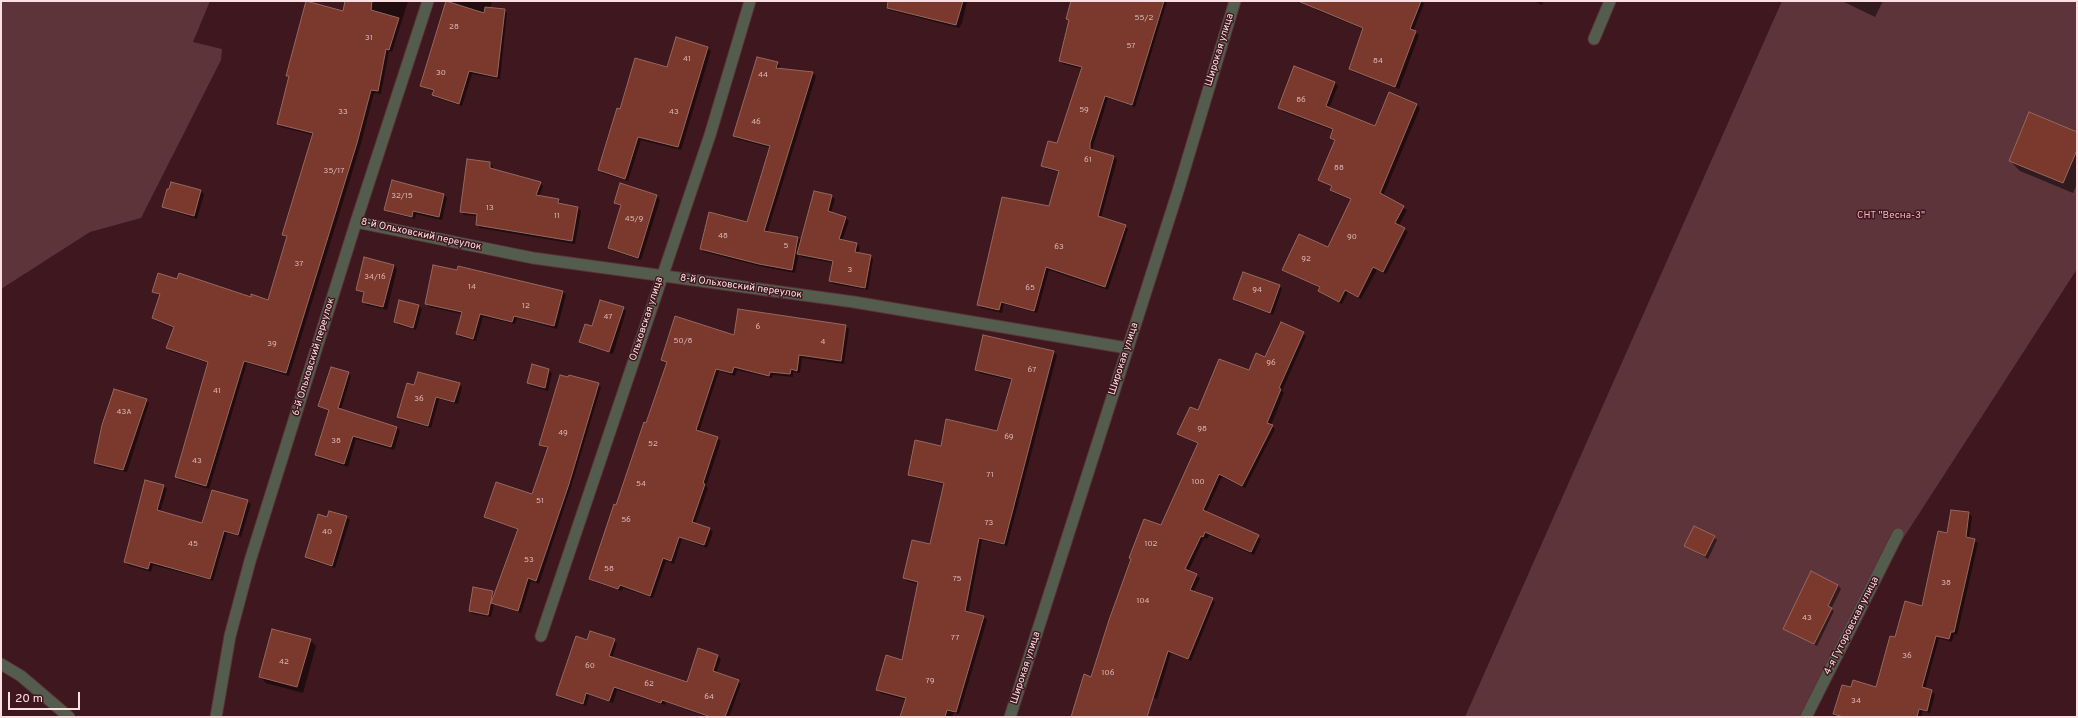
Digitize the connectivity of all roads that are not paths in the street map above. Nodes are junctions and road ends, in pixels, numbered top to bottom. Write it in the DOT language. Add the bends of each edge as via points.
graph roads {
  1 [pos="428,1"];
  2 [pos="750,1"];
  3 [pos="1235,1"];
  4 [pos="1610,1"];
  5 [pos="1594,39"];
  6 [pos="356,222"];
  7 [pos="661,276"];
  8 [pos="1127,348"];
  9 [pos="1898,534"];
  10 [pos="541,636"];
  11 [pos="1,664"];
  12 [pos="69,717"];
  13 [pos="216,717"];
  14 [pos="1010,717"];
  15 [pos="1806,717"];
  1 -- 6 [label="street, 6-й Ольховский переулок"];
  2 -- 7 [label="street, Ольховская улица" via="710,135"];
  3 -- 8 [label="street, Широкая улица"];
  4 -- 5 [label="street"];
  6 -- 7 [label="street, 8-й Ольховский переулок" via="533,258"];
  6 -- 13 [label="street, 6-й Ольховский переулок" via="250,562 230,636"];
  7 -- 8 [label="street, 8-й Ольховский переулок" via="854,302"];
  7 -- 10 [label="street, Ольховская улица"];
  8 -- 14 [label="street, Широкая улица"];
  9 -- 15 [label="street, 4-я Гуторовская улица"];
  11 -- 12 [label="street" via="21,676"];
}
